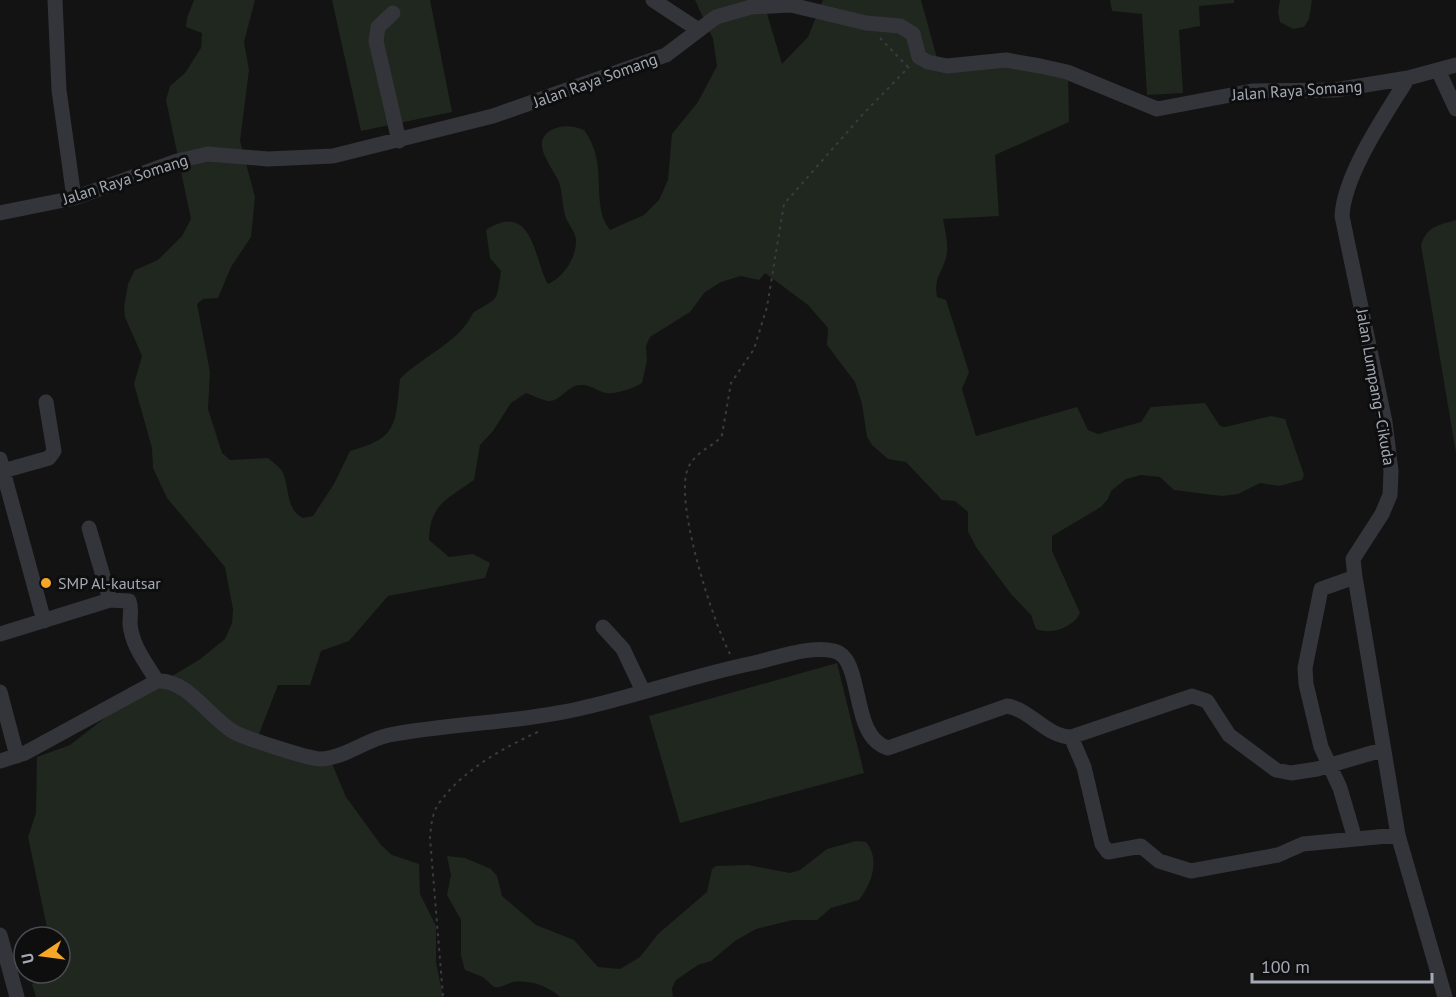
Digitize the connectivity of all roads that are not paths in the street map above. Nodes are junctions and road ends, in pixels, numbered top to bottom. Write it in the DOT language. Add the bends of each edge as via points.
graph roads {
  1 [pos="55,0"];
  2 [pos="653,0"];
  3 [pos="791,2"];
  4 [pos="393,13"];
  5 [pos="697,29"];
  6 [pos="1456,65"];
  7 [pos="1438,70"];
  8 [pos="1408,78"];
  9 [pos="1456,109"];
  10 [pos="399,141"];
  11 [pos="74,198"];
  12 [pos="0,213"];
  13 [pos="46,402"];
  14 [pos="1,467"];
  15 [pos="89,528"];
  16 [pos="1355,577"];
  17 [pos="110,600"];
  18 [pos="44,621"];
  19 [pos="603,627"];
  20 [pos="0,633"];
  21 [pos="157,681"];
  22 [pos="643,691"];
  23 [pos="0,692"];
  24 [pos="1071,737"];
  25 [pos="1382,750"];
  26 [pos="17,756"];
  27 [pos="0,761"];
  28 [pos="1329,765"];
  29 [pos="1398,835"];
  30 [pos="1356,839"];
  31 [pos="0,935"];
  32 [pos="1448,994"];
  33 [pos="12,996"];
  1 -- 11 [label="street" via="59,90"];
  2 -- 5 [label="street"];
  3 -- 5 [label="street, Jalan Raya Somang" via="732,11"];
  3 -- 8 [label="street, Jalan Raya Somang" via="866,24 908,29 913,34 914,62 947,66 1006,60 1067,72 1156,108 1243,92 1335,90"];
  4 -- 10 [label="street" via="378,27 376,41"];
  5 -- 10 [label="street, Jalan Raya Somang" via="666,55 493,116"];
  6 -- 7 [label="street"];
  7 -- 8 [label="street"];
  7 -- 9 [label="street"];
  8 -- 16 [label="street, Jalan Lumpang–Cikuda" via="1368,143 1343,202 1342,216 1385,422 1391,471 1390,495 1382,514 1353,559"];
  10 -- 11 [label="street, Jalan Raya Somang" via="306,159 208,154 177,161"];
  11 -- 12 [label="street, Jalan Raya Somang"];
  13 -- 14 [label="street" via="54,451 49,458"];
  14 -- 18 [label="street"];
  15 -- 17 [label="street"];
  16 -- 25 [label="street, Jalan Lumpang–Cikuda"];
  16 -- 28 [label="street" via="1321,589 1305,668 1312,718"];
  17 -- 18 [label="street"];
  17 -- 21 [label="street" via="129,601 136,648"];
  18 -- 20 [label="street"];
  19 -- 22 [label="street" via="623,649"];
  21 -- 22 [label="street" via="177,684 212,717 236,733 318,759 339,756 386,736 576,709"];
  21 -- 26 [label="street"];
  22 -- 24 [label="street" via="736,666 832,650 841,653 848,663 866,728 880,746 888,748 1008,706 1057,735"];
  23 -- 26 [label="street"];
  24 -- 28 [label="street" via="1192,696 1207,701 1229,735 1276,770 1291,773"];
  24 -- 30 [label="street" via="1084,766 1102,844 1108,852 1141,846 1159,861 1191,870 1278,855 1303,844"];
  25 -- 28 [label="street"];
  25 -- 29 [label="street, Jalan Lumpang–Cikuda"];
  26 -- 27 [label="street"];
  28 -- 30 [label="street"];
  29 -- 30 [label="street"];
  29 -- 32 [label="street, Jalan Lumpang–Cikuda"];
  31 -- 33 [label="street"];
}
